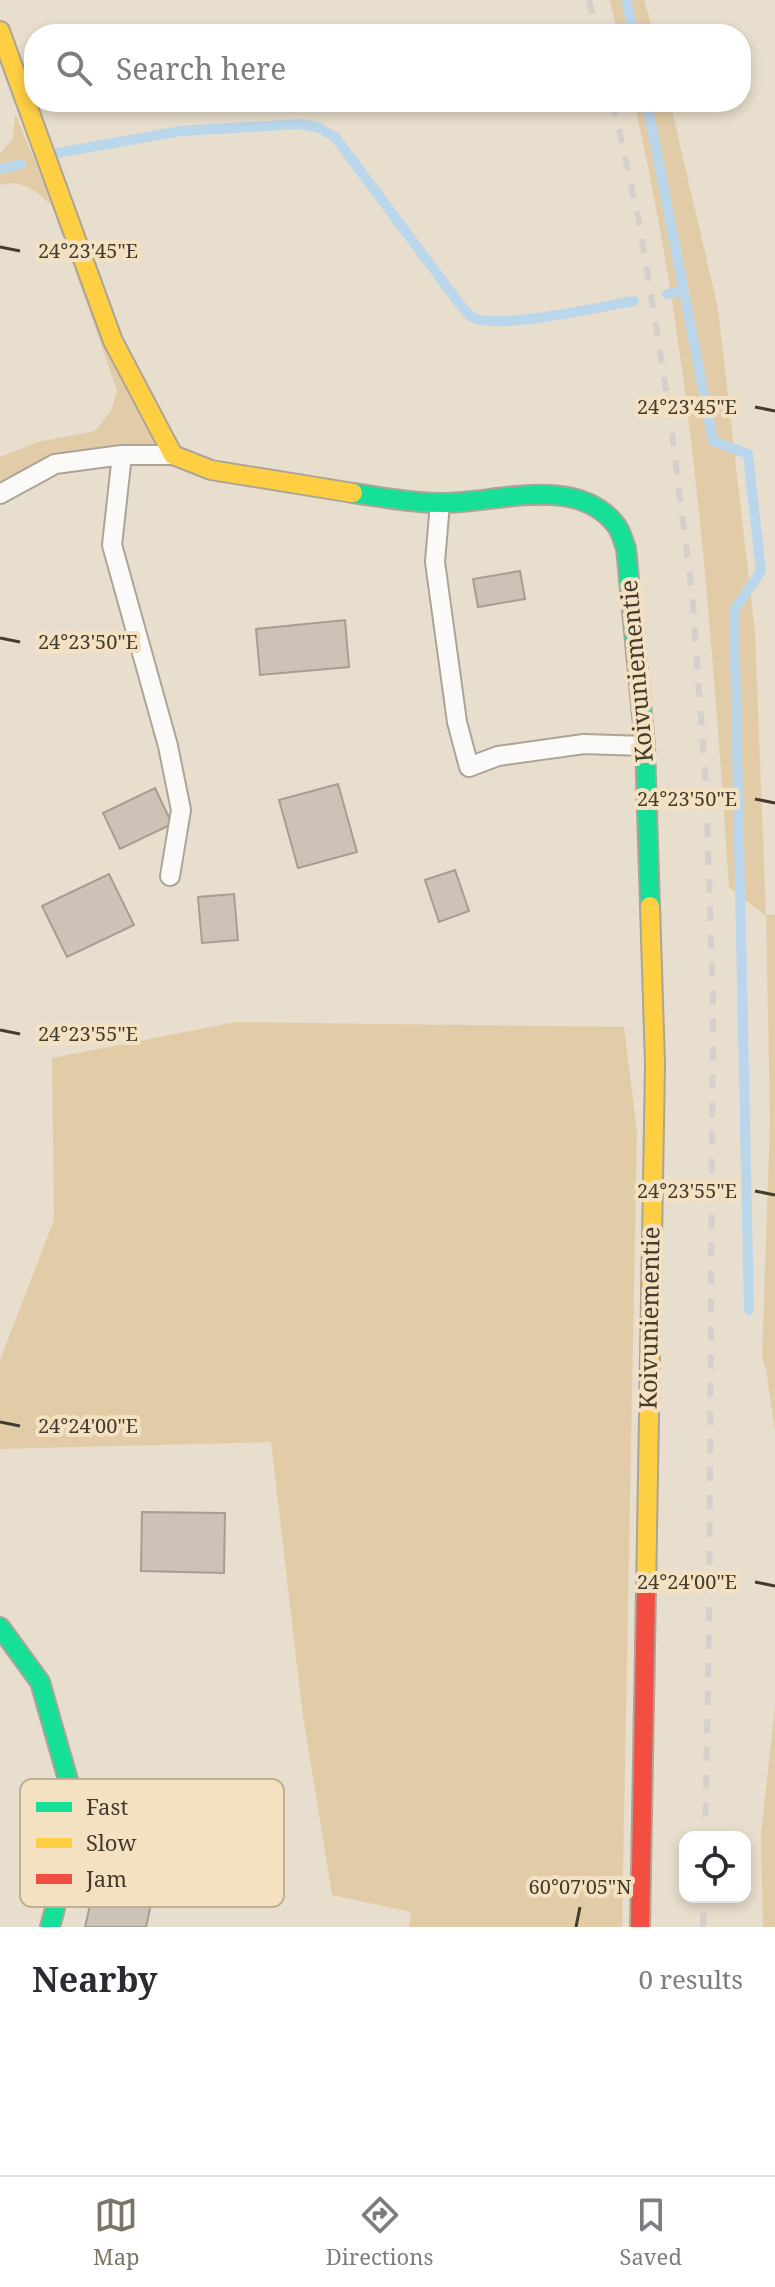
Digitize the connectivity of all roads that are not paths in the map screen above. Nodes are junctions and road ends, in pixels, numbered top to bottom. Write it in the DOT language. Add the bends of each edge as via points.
graph roads {
  1 [pos="0,31"];
  2 [pos="24,97"];
  3 [pos="30,112"];
  4 [pos="122,455"];
  5 [pos="173,455"];
  6 [pos="0,494"];
  7 [pos="440,503"];
  8 [pos="645,746"];
  9 [pos="170,876"];
  10 [pos="0,1627"];
  11 [pos="8,1650"];
  12 [pos="68,1779"];
  13 [pos="55,1907"];
  14 [pos="50,1927"];
  15 [pos="640,1927"];
  1 -- 2 [label="street"];
  3 -- 5 [label="street" via="113,341"];
  4 -- 5 [label="lane"];
  4 -- 6 [label="lane" via="55,464"];
  4 -- 9 [label="lane" via="112,545 181,810"];
  5 -- 7 [label="street, Koivuniementie" via="211,470"];
  7 -- 8 [label="street, Koivuniementie" via="561,496 601,510 618,527 626,548"];
  7 -- 8 [label="lane" via="435,562 457,722 469,767 498,756 584,744"];
  8 -- 15 [label="street, Koivuniementie" via="655,1064"];
  10 -- 11 [label="street"];
  11 -- 12 [label="street" via="40,1682"];
  13 -- 14 [label="street"];
}
